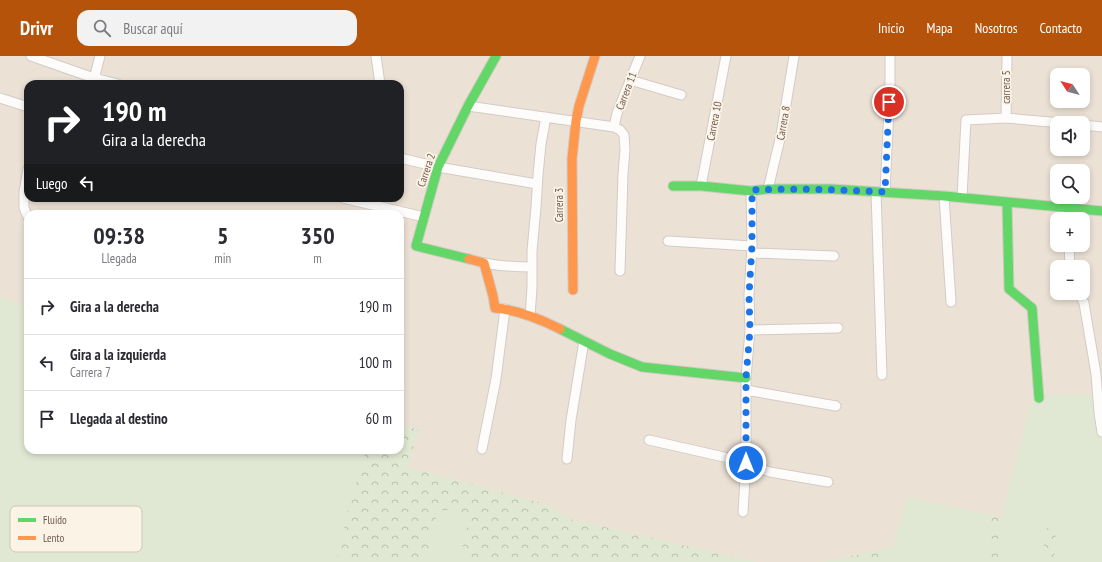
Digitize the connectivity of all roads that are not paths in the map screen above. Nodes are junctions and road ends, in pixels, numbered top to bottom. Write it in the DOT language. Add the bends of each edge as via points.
graph roads {
  1 [pos="31,56"];
  2 [pos="100,56"];
  3 [pos="376,56"];
  4 [pos="496,56"];
  5 [pos="595,56"];
  6 [pos="640,56"];
  7 [pos="726,56"];
  8 [pos="794,56"];
  9 [pos="890,56"];
  10 [pos="1006,56"];
  11 [pos="91,80"];
  12 [pos="94,80"];
  13 [pos="379,80"];
  14 [pos="630,80"];
  15 [pos="681,95"];
  16 [pos="0,98"];
  17 [pos="24,106"];
  18 [pos="468,106"];
  19 [pos="546,117"];
  20 [pos="1006,118"];
  21 [pos="576,121"];
  22 [pos="1050,122"];
  23 [pos="1090,125"];
  24 [pos="1102,126"];
  25 [pos="614,127"];
  26 [pos="404,159"];
  27 [pos="438,167"];
  28 [pos="537,184"];
  29 [pos="673,186"];
  30 [pos="701,186"];
  31 [pos="768,189"];
  32 [pos="752,190"];
  33 [pos="880,192"];
  34 [pos="944,196"];
  35 [pos="962,197"];
  36 [pos="360,202"];
  37 [pos="1007,202"];
  38 [pos="1066,208"];
  39 [pos="394,210"];
  40 [pos="1102,210"];
  41 [pos="404,212"];
  42 [pos="1066,212"];
  43 [pos="424,217"];
  44 [pos="668,241"];
  45 [pos="752,249"];
  46 [pos="834,256"];
  47 [pos="484,263"];
  48 [pos="532,267"];
  49 [pos="620,271"];
  50 [pos="573,290"];
  51 [pos="1082,300"];
  52 [pos="951,302"];
  53 [pos="505,309"];
  54 [pos="530,316"];
  55 [pos="838,328"];
  56 [pos="750,330"];
  57 [pos="584,341"];
  58 [pos="882,375"];
  59 [pos="746,378"];
  60 [pos="746,390"];
  61 [pos="1039,398"];
  62 [pos="836,406"];
  63 [pos="1102,432"];
  64 [pos="649,440"];
  65 [pos="482,449"];
  66 [pos="567,459"];
  67 [pos="746,463"];
  68 [pos="828,482"];
  69 [pos="742,512"];
  1 -- 11 [label="street"];
  2 -- 12 [label="street"];
  3 -- 13 [label="street"];
  4 -- 18 [label="street, Carrera 2"];
  5 -- 21 [label="street, Carrera 3"];
  6 -- 14 [label="street, Carrera 11"];
  7 -- 30 [label="street, Carrera 10"];
  8 -- 31 [label="street, Carrera 8" via="781,135"];
  9 -- 33 [label="street" via="890,87"];
  10 -- 20 [label="street, carrera 5"];
  14 -- 15 [label="street"];
  14 -- 25 [label="street, Carrera 11"];
  16 -- 17 [label="street"];
  18 -- 19 [label="street"];
  18 -- 27 [label="street, Carrera 2"];
  19 -- 21 [label="street"];
  19 -- 28 [label="street" via="540,144"];
  20 -- 22 [label="street"];
  20 -- 35 [label="street" via="966,120"];
  21 -- 25 [label="street"];
  21 -- 50 [label="street, Carrera 3" via="571,180"];
  23 -- 24 [label="street"];
  25 -- 49 [label="street" via="624,135 625,150"];
  26 -- 27 [label="street"];
  27 -- 28 [label="street"];
  27 -- 43 [label="street, Carrera 2"];
  28 -- 48 [label="street"];
  29 -- 30 [label="street"];
  30 -- 32 [label="street"];
  31 -- 32 [label="street"];
  31 -- 33 [label="street"];
  32 -- 45 [label="street"];
  33 -- 34 [label="street"];
  33 -- 58 [label="street"];
  34 -- 35 [label="street"];
  34 -- 52 [label="street"];
  35 -- 37 [label="street"];
  36 -- 39 [label="street"];
  37 -- 38 [label="street"];
  37 -- 61 [label="street" via="1010,289 1032,308"];
  38 -- 40 [label="street"];
  38 -- 42 [label="street"];
  41 -- 43 [label="street"];
  43 -- 47 [label="street, Carrera 2" via="416,246"];
  44 -- 45 [label="street"];
  45 -- 46 [label="street"];
  45 -- 56 [label="street"];
  47 -- 48 [label="street"];
  47 -- 53 [label="street" via="495,308"];
  48 -- 54 [label="street"];
  51 -- 63 [label="street" via="1096,374"];
  53 -- 54 [label="street"];
  53 -- 65 [label="street" via="496,379"];
  54 -- 57 [label="street"];
  55 -- 56 [label="street"];
  56 -- 59 [label="street"];
  57 -- 59 [label="street" via="642,367"];
  57 -- 66 [label="street"];
  59 -- 60 [label="street"];
  60 -- 62 [label="street"];
  60 -- 67 [label="street"];
  64 -- 67 [label="street"];
  67 -- 68 [label="street" via="770,472"];
  67 -- 69 [label="street"];
}
